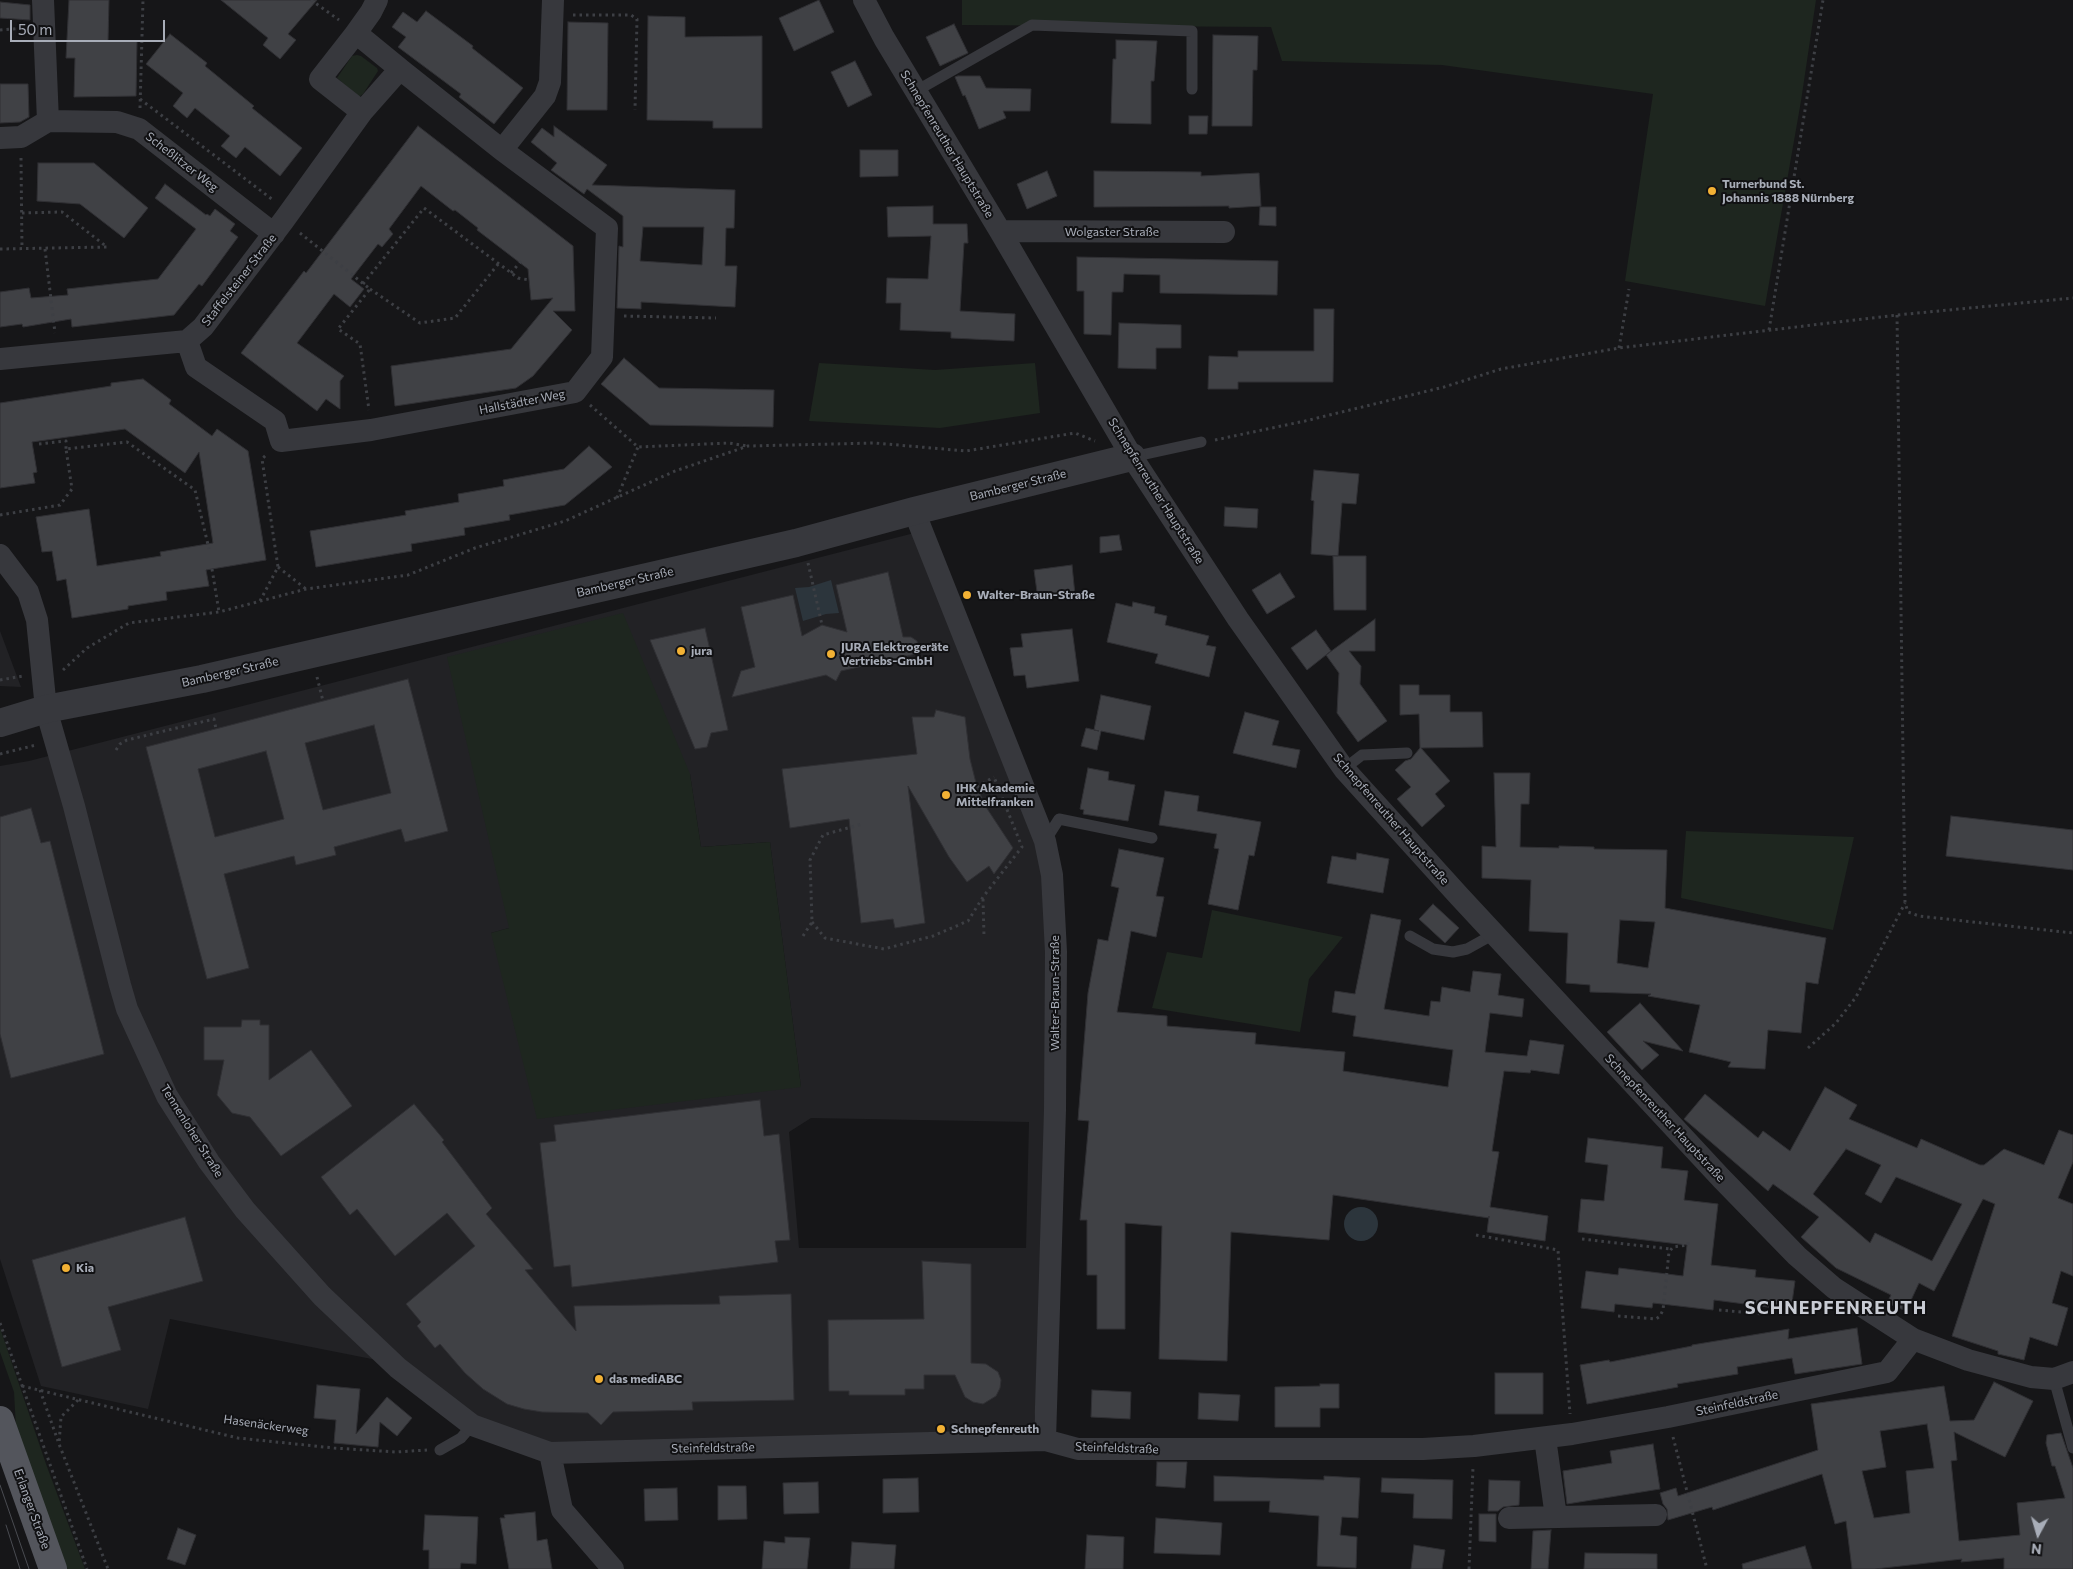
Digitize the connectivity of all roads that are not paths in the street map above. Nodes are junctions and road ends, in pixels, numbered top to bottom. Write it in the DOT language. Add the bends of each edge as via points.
graph roads {
  1 [pos="44,0"];
  2 [pos="377,0"];
  3 [pos="864,0"];
  4 [pos="553,7"];
  5 [pos="356,33"];
  6 [pos="404,72"];
  7 [pos="1192,89"];
  8 [pos="916,91"];
  9 [pos="362,112"];
  10 [pos="48,121"];
  11 [pos="10,138"];
  12 [pos="502,150"];
  13 [pos="283,222"];
  14 [pos="1000,231"];
  15 [pos="1224,232"];
  16 [pos="187,341"];
  17 [pos="0,360"];
  18 [pos="1201,442"];
  19 [pos="1132,457"];
  20 [pos="914,511"];
  21 [pos="2,560"];
  22 [pos="0,708"];
  23 [pos="46,709"];
  24 [pos="0,723"];
  25 [pos="1408,753"];
  26 [pos="1344,769"];
  27 [pos="1152,838"];
  28 [pos="1045,841"];
  29 [pos="1494,934"];
  30 [pos="1410,936"];
  31 [pos="1913,1340"];
  32 [pos="2064,1376"];
  33 [pos="0,1420"];
  34 [pos="477,1427"];
  35 [pos="1545,1438"];
  36 [pos="1045,1440"];
  37 [pos="2073,1448"];
  38 [pos="440,1450"];
  39 [pos="550,1453"];
  40 [pos="1656,1515"];
  41 [pos="1556,1517"];
  42 [pos="1509,1518"];
  43 [pos="53,1569"];
  44 [pos="614,1569"];
  1 -- 10 [label="street"];
  2 -- 5 [label="street"];
  3 -- 8 [label="street, Schnepfenreuther Hauptstraße"];
  4 -- 12 [label="street" via="550,82 545,96"];
  5 -- 6 [label="street"];
  5 -- 9 [label="street" via="320,79"];
  6 -- 9 [label="street, Staffelsteiner Straße"];
  6 -- 12 [label="street, Hallstädter Weg"];
  7 -- 8 [label="lane" via="1192,31 1032,25"];
  8 -- 14 [label="street, Schnepfenreuther Hauptstraße"];
  9 -- 13 [label="street, Staffelsteiner Straße"];
  10 -- 11 [label="street"];
  10 -- 13 [label="street, Scheßlitzer Weg" via="117,122 139,129"];
  12 -- 16 [label="street, Hallstädter Weg" via="607,228 602,357 575,392 371,430 281,441 275,421 196,367"];
  13 -- 16 [label="street, Staffelsteiner Straße" via="203,327"];
  14 -- 15 [label="street, Wolgaster Straße"];
  14 -- 19 [label="street, Schnepfenreuther Hauptstraße"];
  16 -- 17 [label="street"];
  18 -- 19 [label="lane, Bamberger Straße"];
  19 -- 20 [label="street, Bamberger Straße"];
  19 -- 26 [label="street, Schnepfenreuther Hauptstraße" via="1238,619"];
  20 -- 23 [label="street, Bamberger Straße" via="796,543 211,677"];
  20 -- 28 [label="street, Walter-Braun-Straße"];
  21 -- 23 [label="street" via="28,592 37,620"];
  22 -- 23 [label="street, Bamberger Straße"];
  23 -- 24 [label="street, Bamberger Straße"];
  23 -- 34 [label="street, Tennenloher Straße" via="127,1009 167,1096 209,1162 245,1210 322,1296 398,1368"];
  25 -- 26 [label="lane" via="1362,755"];
  26 -- 29 [label="street, Schnepfenreuther Hauptstraße"];
  27 -- 28 [label="lane" via="1059,819"];
  28 -- 36 [label="street, Walter-Braun-Straße" via="1052,875 1056,952 1055,1110"];
  29 -- 30 [label="lane" via="1467,949 1453,952 1434,950"];
  29 -- 31 [label="street, Schnepfenreuther Hauptstraße" via="1797,1256 1834,1288"];
  31 -- 32 [label="street, Schnepfenreuther Hauptstraße" via="1968,1360 2032,1377"];
  31 -- 35 [label="street, Steinfeldstraße" via="1887,1372 1668,1417"];
  32 -- 37 [label="lane"];
  33 -- 43 [label="main road, Erlanger Straße"];
  34 -- 38 [label="lane"];
  34 -- 39 [label="street, Steinfeldstraße"];
  35 -- 36 [label="street, Steinfeldstraße" via="1423,1449 1078,1449"];
  35 -- 41 [label="street"];
  36 -- 39 [label="street, Steinfeldstraße"];
  39 -- 44 [label="street" via="562,1510"];
  40 -- 41 [label="street"];
  41 -- 42 [label="street"];
}
